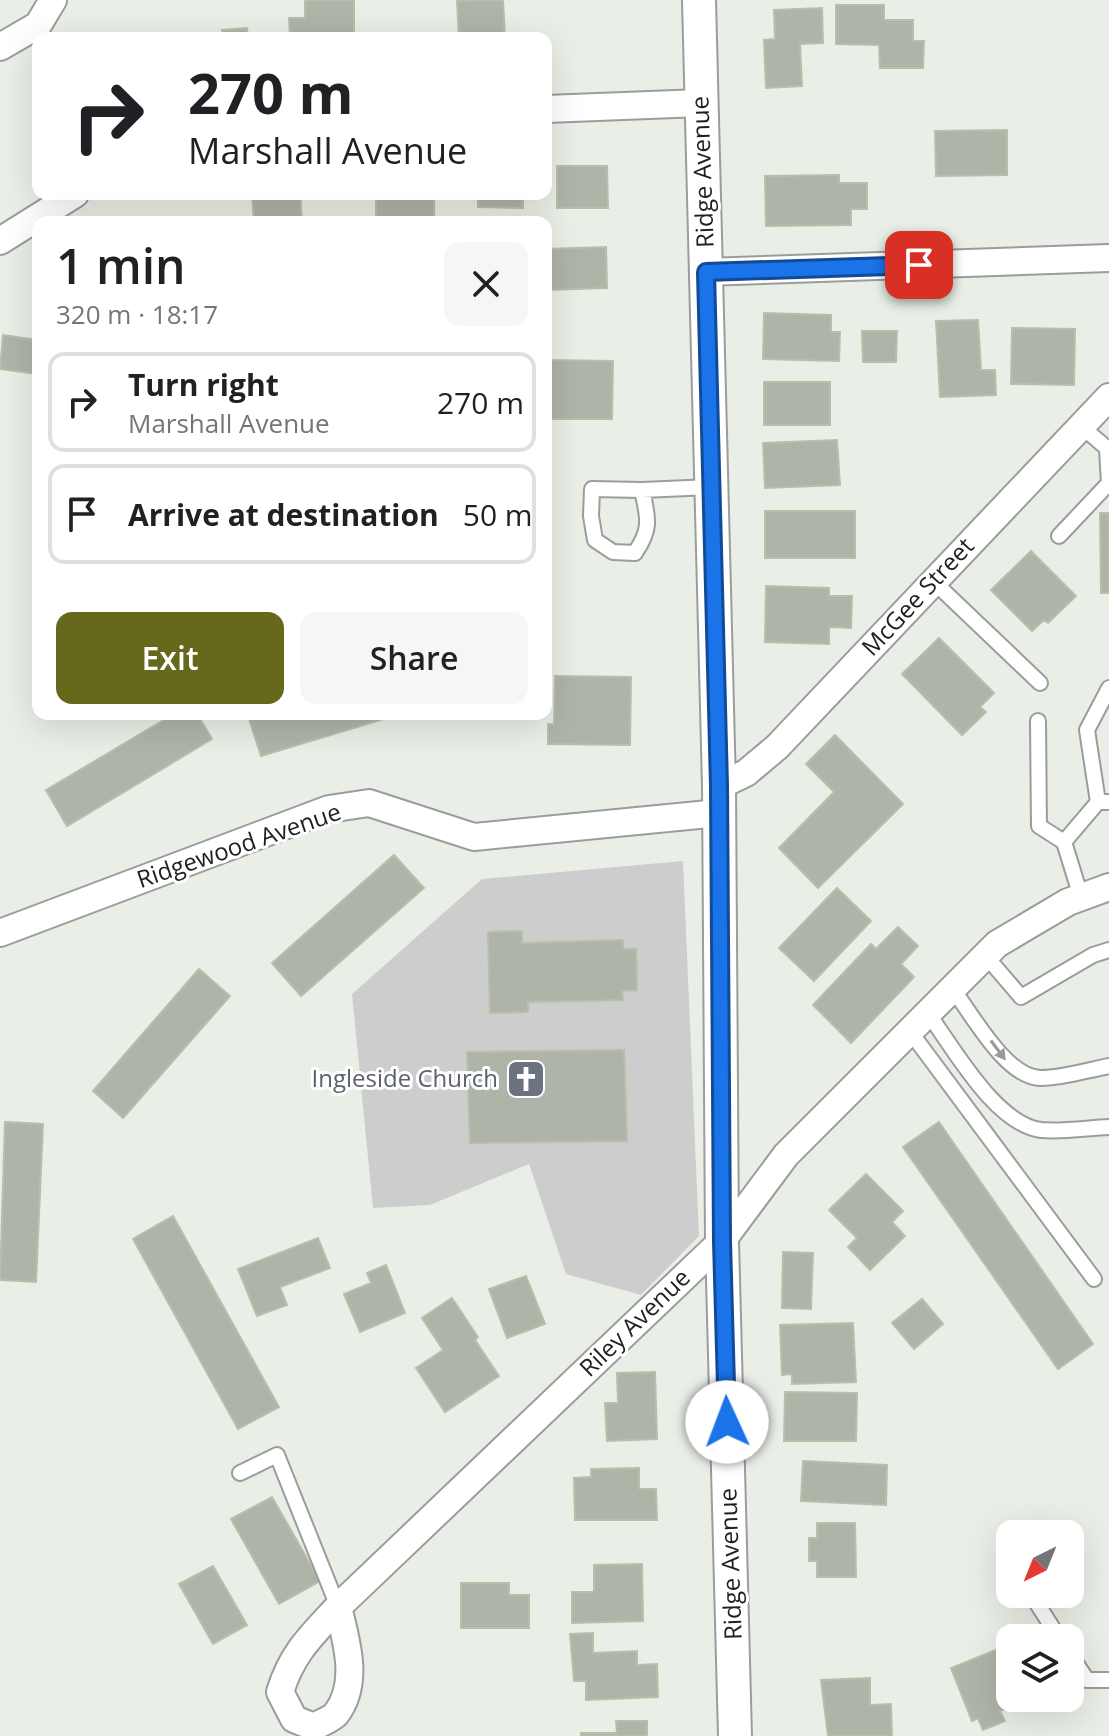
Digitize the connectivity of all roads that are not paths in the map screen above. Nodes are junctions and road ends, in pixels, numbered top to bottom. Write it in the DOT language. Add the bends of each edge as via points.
graph roads {
  1 [pos="53,0"];
  2 [pos="699,0"];
  3 [pos="0,47"];
  4 [pos="701,103"];
  5 [pos="552,109"];
  6 [pos="65,200"];
  7 [pos="40,216"];
  8 [pos="32,221"];
  9 [pos="0,241"];
  10 [pos="1109,258"];
  11 [pos="706,272"];
  12 [pos="1109,397"];
  13 [pos="1081,426"];
  14 [pos="1108,450"];
  15 [pos="1109,483"];
  16 [pos="711,487"];
  17 [pos="642,490"];
  18 [pos="1059,536"];
  19 [pos="933,581"];
  20 [pos="1040,683"];
  21 [pos="1109,688"];
  22 [pos="1038,721"];
  23 [pos="719,800"];
  24 [pos="1103,802"];
  25 [pos="1064,842"];
  26 [pos="1109,887"];
  27 [pos="1081,897"];
  28 [pos="0,933"];
  29 [pos="1109,950"];
  30 [pos="985,955"];
  31 [pos="952,988"];
  32 [pos="918,1021"];
  33 [pos="1109,1066"];
  34 [pos="1109,1127"];
  35 [pos="722,1241"];
  36 [pos="1094,1279"];
  37 [pos="240,1473"];
  38 [pos="338,1607"];
  39 [pos="1084,1675"];
  40 [pos="1109,1680"];
  41 [pos="735,1736"];
  1 -- 3 [label="street" via="38,25"];
  2 -- 4 [label="street, Ridge Avenue"];
  4 -- 5 [label="street"];
  4 -- 11 [label="street, Ridge Avenue"];
  6 -- 7 [label="street"];
  8 -- 9 [label="street"];
  10 -- 11 [label="street"];
  11 -- 16 [label="street, Ridge Avenue"];
  12 -- 13 [label="street, McGee Street"];
  13 -- 14 [label="lane"];
  13 -- 19 [label="street, McGee Street"];
  14 -- 15 [label="lane"];
  15 -- 18 [label="lane"];
  16 -- 17 [label="lane"];
  16 -- 23 [label="street, Ridge Avenue"];
  17 -- 17 [label="lane" via="592,489 595,540 613,552 635,553 646,537"];
  19 -- 20 [label="lane"];
  19 -- 23 [label="street, McGee Street" via="777,747"];
  21 -- 24 [label="lane" via="1087,730"];
  22 -- 25 [label="lane" via="1039,826"];
  23 -- 28 [label="street, Ridgewood Avenue" via="474,837 369,803 329,809"];
  23 -- 35 [label="street, Ridge Avenue"];
  24 -- 25 [label="lane"];
  25 -- 27 [label="lane"];
  26 -- 27 [label="street, Riley Avenue"];
  27 -- 30 [label="street, Riley Avenue"];
  29 -- 30 [label="lane" via="1021,997"];
  30 -- 31 [label="street, Riley Avenue"];
  31 -- 32 [label="street, Riley Avenue"];
  31 -- 33 [label="lane, one-way" via="1010,1066 1025,1075 1041,1078"];
  32 -- 34 [label="lane" via="1019,1123 1040,1130"];
  32 -- 35 [label="street, Riley Avenue" via="786,1155"];
  32 -- 36 [label="lane"];
  35 -- 38 [label="street, Riley Avenue"];
  35 -- 41 [label="street, Ridge Avenue"];
  37 -- 38 [label="lane" via="277,1455"];
  39 -- 40 [label="lane"];
}
